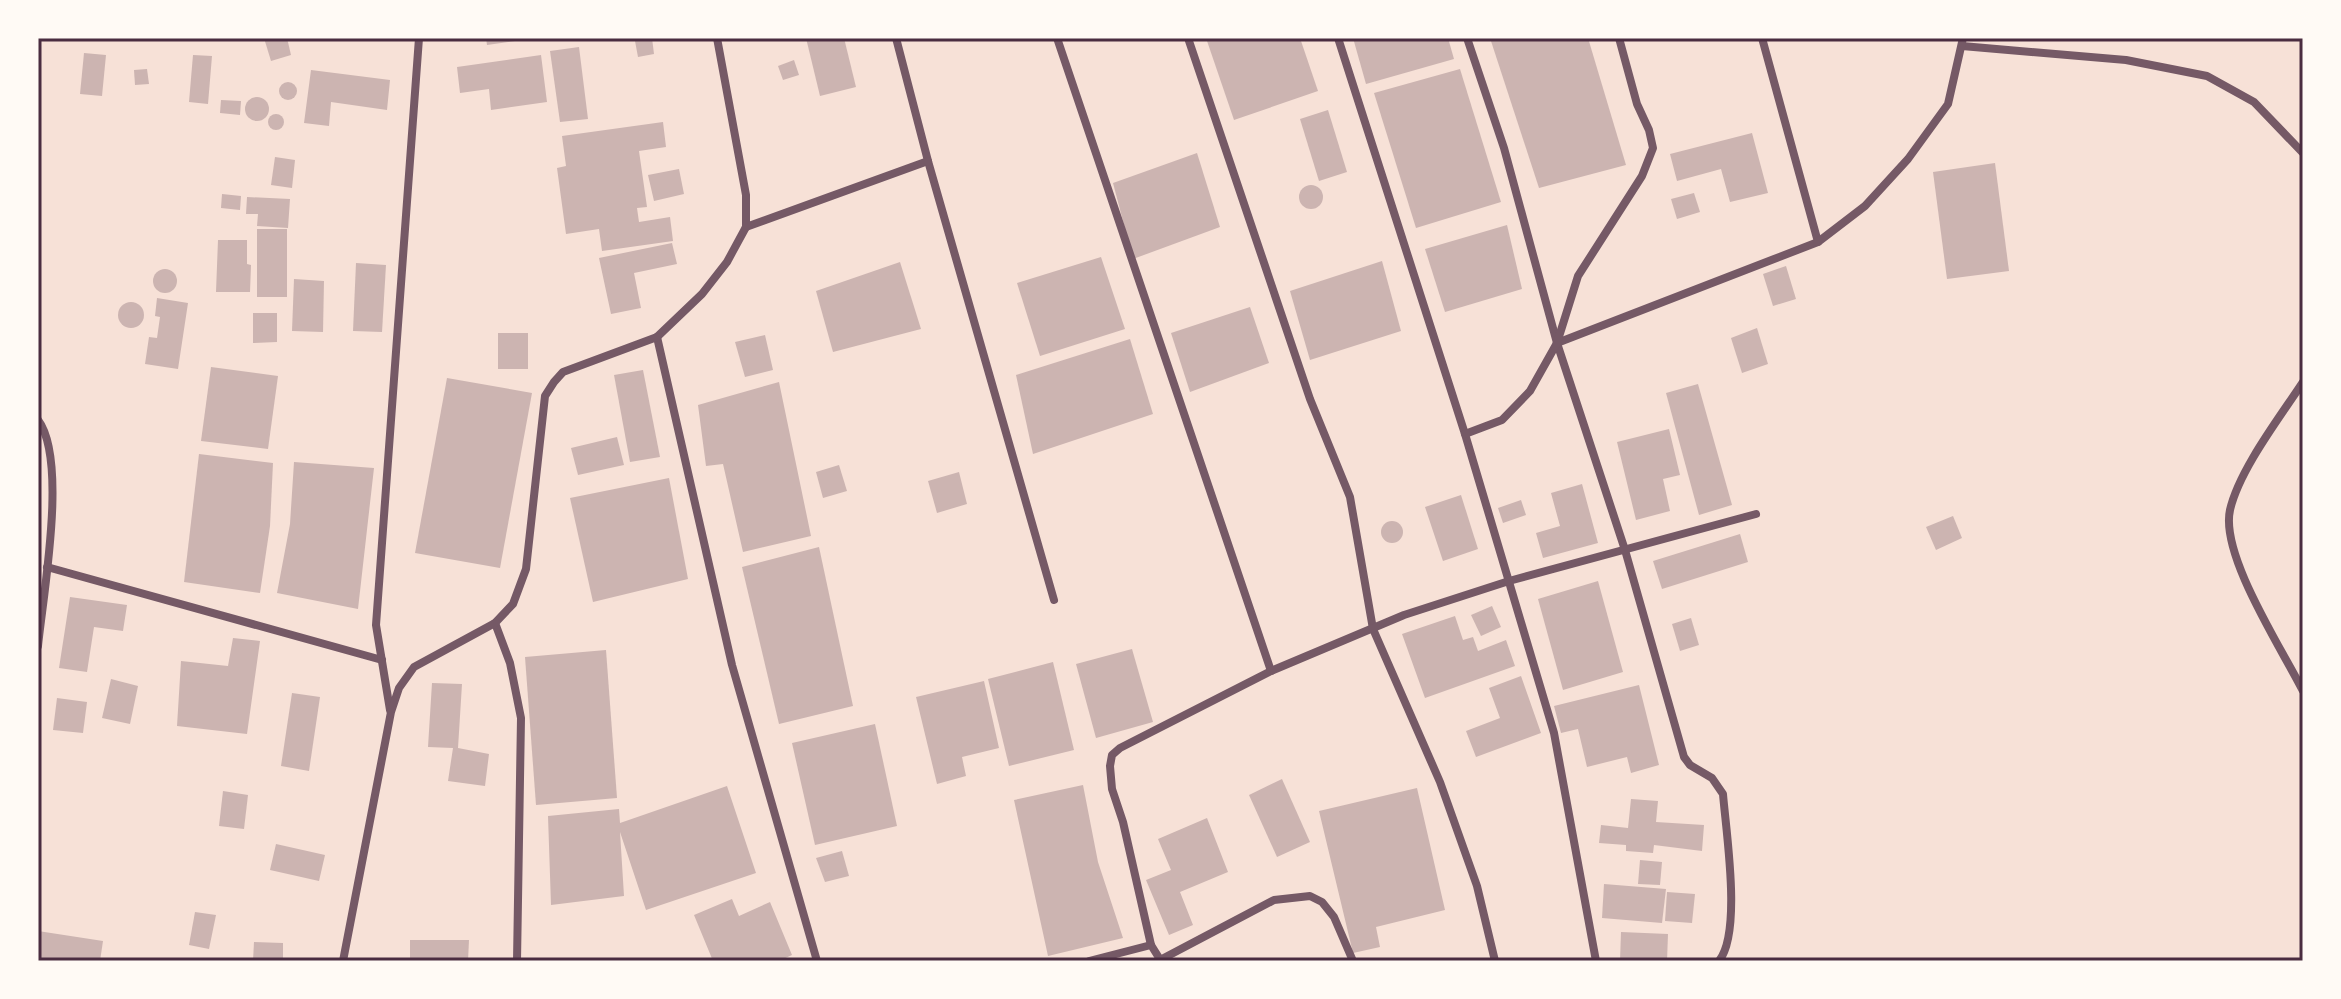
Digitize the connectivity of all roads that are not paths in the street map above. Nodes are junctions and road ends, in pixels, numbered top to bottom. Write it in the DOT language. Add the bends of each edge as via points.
graph roads {
  1 [pos="419,38"];
  2 [pos="717,38"];
  3 [pos="896,38"];
  4 [pos="1057,38"];
  5 [pos="1188,38"];
  6 [pos="1338,38"];
  7 [pos="1467,38"];
  8 [pos="1619,38"];
  9 [pos="1762,38"];
  10 [pos="1962,42"];
  11 [pos="2303,153"];
  12 [pos="928,161"];
  13 [pos="746,227"];
  14 [pos="1818,242"];
  15 [pos="657,337"];
  16 [pos="1557,343"];
  17 [pos="2303,382"];
  18 [pos="38,420"];
  19 [pos="1465,434"];
  20 [pos="1756,514"];
  21 [pos="1625,550"];
  22 [pos="47,567"];
  23 [pos="1509,581"];
  24 [pos="1054,600"];
  25 [pos="495,623"];
  26 [pos="1373,629"];
  27 [pos="38,646"];
  28 [pos="382,660"];
  29 [pos="1271,671"];
  30 [pos="2303,691"];
  31 [pos="391,712"];
  32 [pos="1151,945"];
  33 [pos="1161,960"];
  34 [pos="343,961"];
  35 [pos="517,961"];
  36 [pos="817,961"];
  37 [pos="1089,961"];
  38 [pos="1353,961"];
  39 [pos="1495,961"];
  40 [pos="1596,961"];
  41 [pos="1719,961"];
  1 -- 28 [label="street" via="376,625"];
  2 -- 13 [label="street" via="746,195"];
  3 -- 12 [label="street"];
  4 -- 29 [label="street"];
  5 -- 26 [label="street" via="1310,399 1350,497"];
  6 -- 19 [label="street"];
  7 -- 16 [label="street" via="1504,148"];
  8 -- 16 [label="street" via="1653,148 1642,176 1578,276"];
  9 -- 14 [label="street"];
  10 -- 11 [label="street" via="2126,60 2207,76 2254,102"];
  10 -- 14 [label="street" via="1948,104 1865,206"];
  12 -- 13 [label="street"];
  12 -- 24 [label="street"];
  13 -- 15 [label="street" via="702,294"];
  14 -- 16 [label="street"];
  15 -- 25 [label="street" via="563,372 545,396 526,569 513,604"];
  15 -- 36 [label="street" via="732,665"];
  16 -- 19 [label="street" via="1530,391 1502,420"];
  16 -- 21 [label="street"];
  17 -- 30 [label="street" via="2243,475 2230,510 2229,533 2243,574"];
  18 -- 22 [label="street" via="46,431 53,477"];
  19 -- 23 [label="street"];
  20 -- 21 [label="street"];
  21 -- 23 [label="street"];
  21 -- 41 [label="street" via="1684,757 1712,778 1723,794 1731,914"];
  22 -- 27 [label="street"];
  22 -- 28 [label="street"];
  23 -- 26 [label="street"];
  23 -- 40 [label="street" via="1554,733"];
  25 -- 31 [label="street" via="414,667"];
  25 -- 35 [label="street" via="521,718"];
  26 -- 29 [label="street"];
  26 -- 39 [label="street" via="1440,782 1477,886"];
  28 -- 31 [label="street"];
  29 -- 32 [label="street" via="1112,755 1112,789"];
  31 -- 34 [label="street"];
  32 -- 33 [label="street"];
  32 -- 37 [label="street"];
  33 -- 38 [label="street" via="1274,900 1310,896 1334,917"];
}
